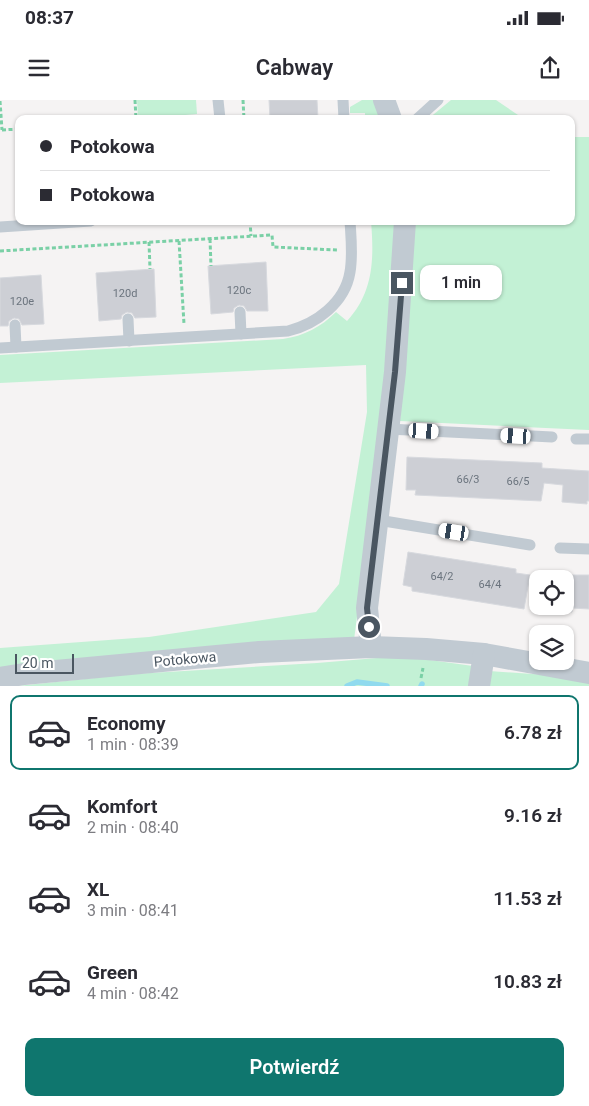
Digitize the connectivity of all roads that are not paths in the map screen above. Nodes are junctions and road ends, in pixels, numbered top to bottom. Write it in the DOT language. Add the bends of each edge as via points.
graph roads {
  1 [pos="218,100"];
  2 [pos="343,100"];
  3 [pos="384,100"];
  4 [pos="438,100"];
  5 [pos="220,115"];
  6 [pos="344,115"];
  7 [pos="390,115"];
  8 [pos="421,115"];
  9 [pos="30,225"];
  10 [pos="350,225"];
  11 [pos="405,225"];
  12 [pos="0,227"];
  13 [pos="240,312"];
  14 [pos="128,318"];
  15 [pos="16,325"];
  16 [pos="241,334"];
  17 [pos="129,340"];
  18 [pos="16,347"];
  19 [pos="0,348"];
  20 [pos="388,429"];
  21 [pos="552,437"];
  22 [pos="576,439"];
  23 [pos="589,439"];
  24 [pos="378,520"];
  25 [pos="530,544"];
  26 [pos="560,548"];
  27 [pos="589,549"];
  28 [pos="371,646"];
  29 [pos="484,654"];
  30 [pos="589,673"];
  31 [pos="0,678"];
  32 [pos="479,686"];
  1 -- 5 [label="lane"];
  2 -- 6 [label="lane"];
  3 -- 7 [label="street"];
  4 -- 8 [label="lane"];
  9 -- 12 [label="lane"];
  10 -- 16 [label="lane" via="350,274 341,293 322,316 302,328"];
  11 -- 20 [label="street"];
  13 -- 16 [label="lane"];
  14 -- 17 [label="lane"];
  15 -- 18 [label="lane"];
  16 -- 17 [label="lane"];
  17 -- 18 [label="lane"];
  18 -- 19 [label="lane"];
  20 -- 21 [label="lane"];
  20 -- 24 [label="street"];
  22 -- 23 [label="lane"];
  24 -- 25 [label="lane"];
  24 -- 28 [label="street" via="367,608"];
  26 -- 27 [label="lane"];
  28 -- 29 [label="street, Potokowa"];
  28 -- 31 [label="street, Potokowa" via="259,652"];
  29 -- 30 [label="street, Potokowa"];
  29 -- 32 [label="street"];
}
